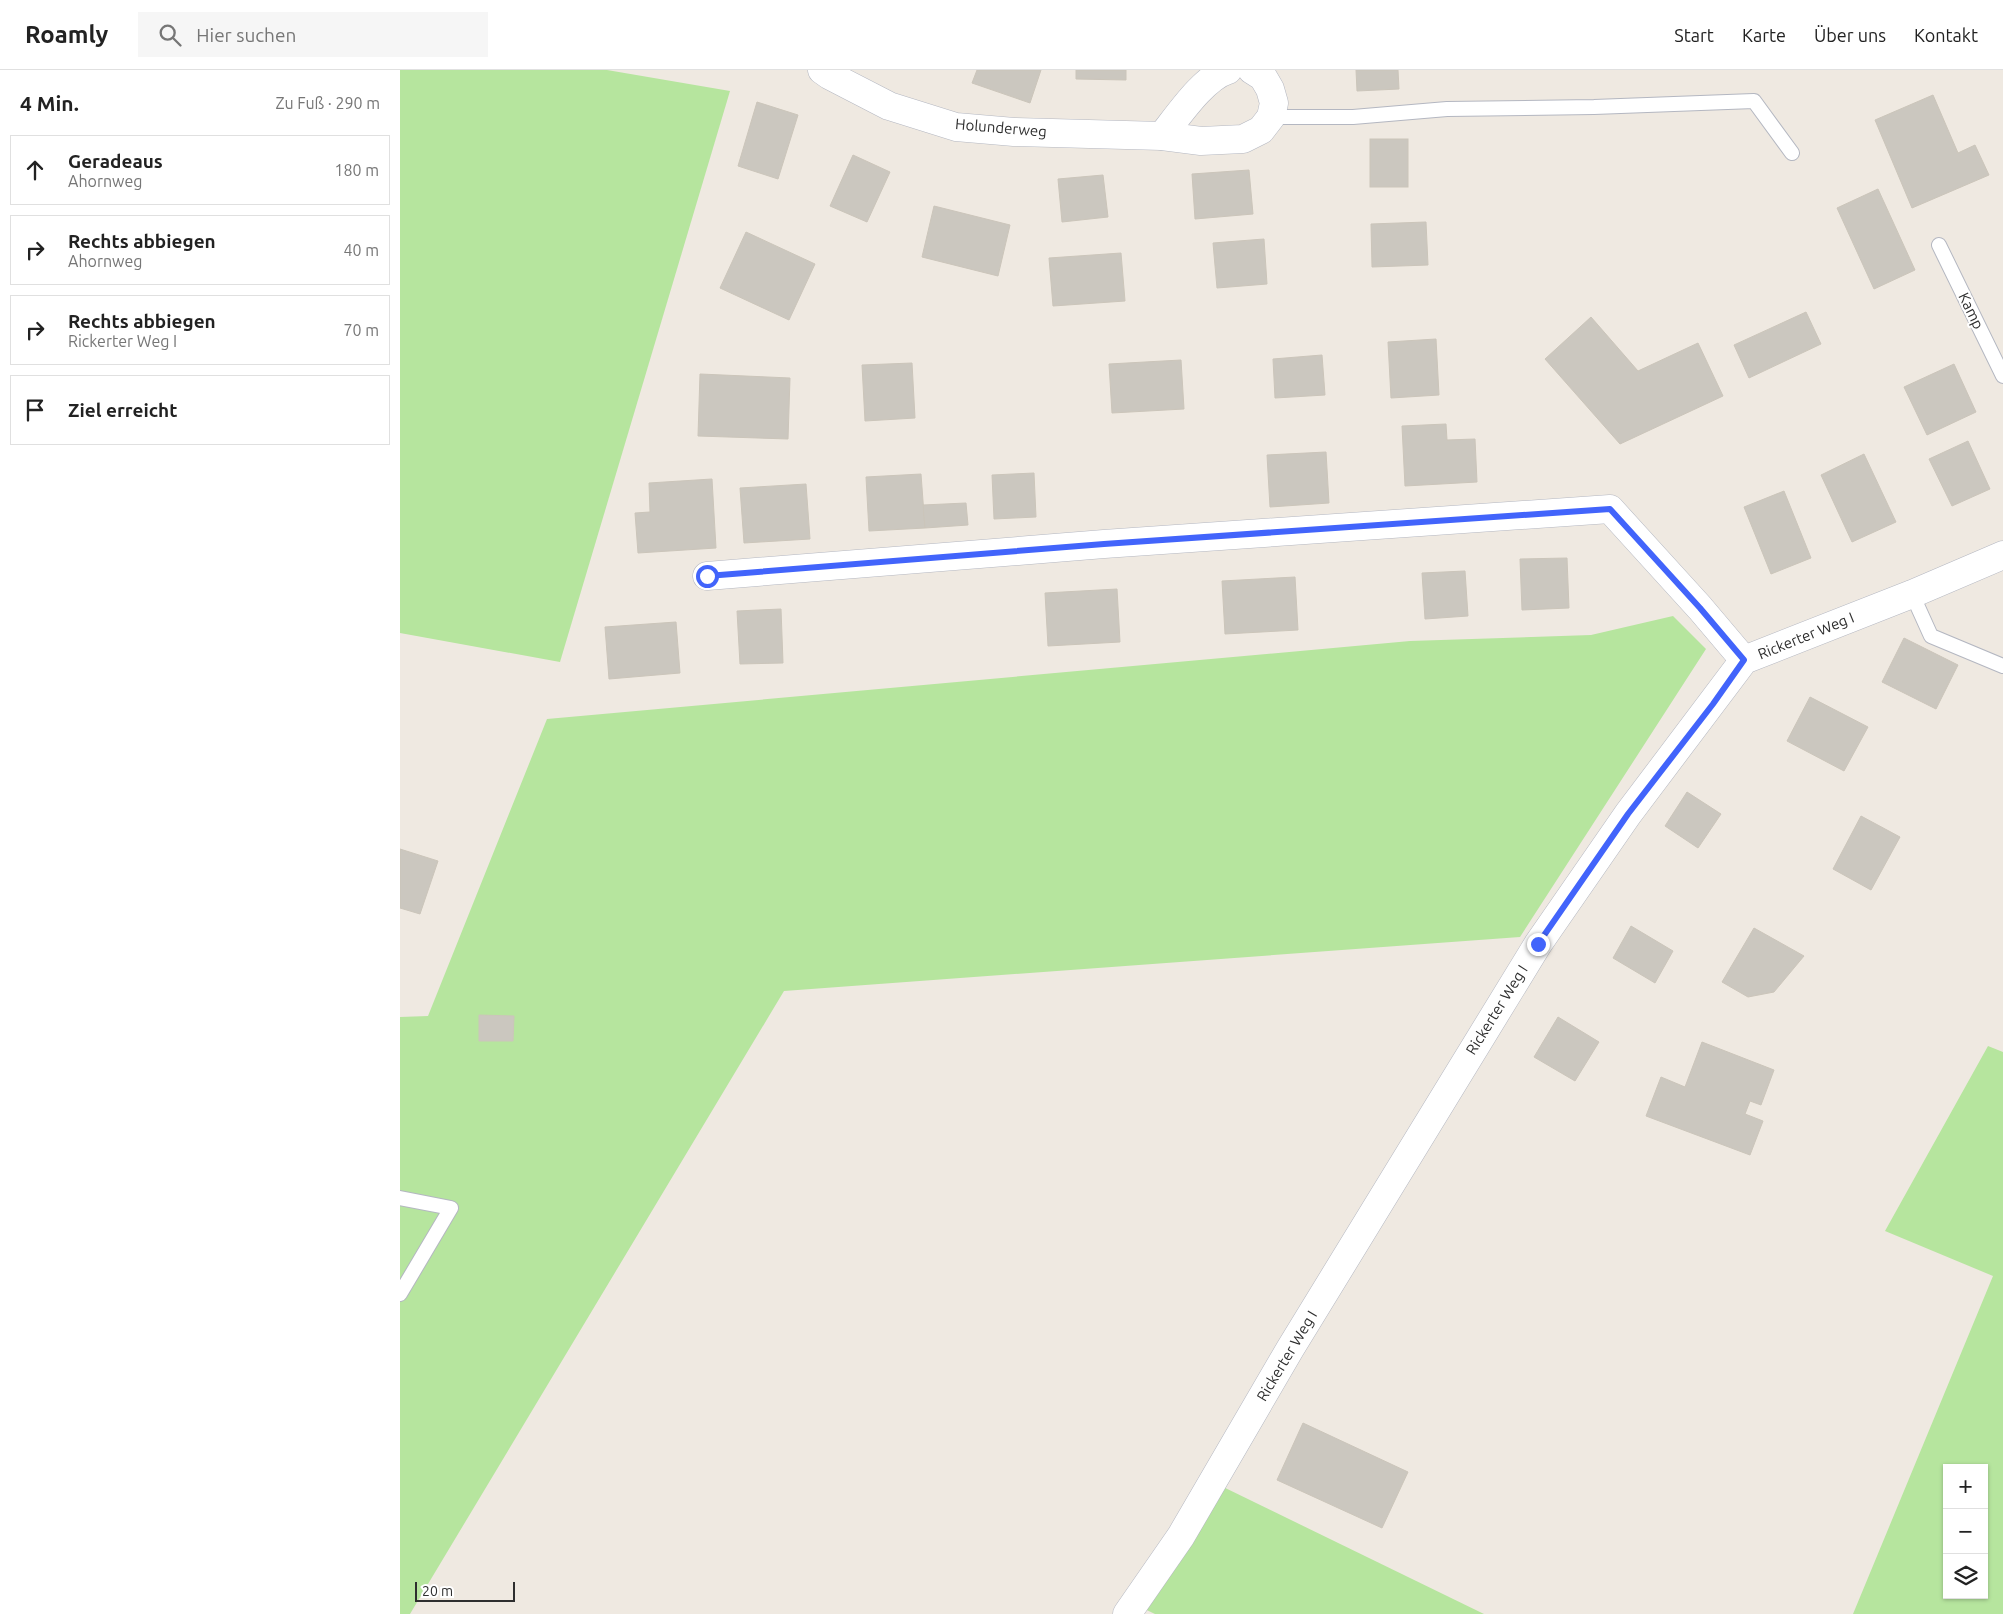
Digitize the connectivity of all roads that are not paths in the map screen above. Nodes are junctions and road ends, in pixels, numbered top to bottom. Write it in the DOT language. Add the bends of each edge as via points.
graph roads {
  1 [pos="822,70"];
  2 [pos="1228,70"];
  3 [pos="1252,70"];
  4 [pos="1271,116"];
  5 [pos="1162,136"];
  6 [pos="1792,153"];
  7 [pos="1939,245"];
  8 [pos="2003,376"];
  9 [pos="2003,554"];
  10 [pos="707,576"];
  11 [pos="1912,594"];
  12 [pos="1744,660"];
  13 [pos="2003,666"];
  14 [pos="400,1198"];
  15 [pos="400,1294"];
  16 [pos="1127,1614"];
  1 -- 5 [label="street, Holunderweg" via="889,106 956,126 1014,132"];
  2 -- 5 [label="street" via="1203,86"];
  3 -- 4 [label="street" via="1263,77 1270,89 1274,103"];
  4 -- 5 [label="street, Holunderweg" via="1261,130 1243,138 1201,141"];
  4 -- 6 [label="lane" via="1353,118 1447,109 1754,101"];
  7 -- 8 [label="lane, Kamp"];
  9 -- 11 [label="street, Rickerter Weg I"];
  10 -- 12 [label="street" via="1104,544 1610,509"];
  11 -- 12 [label="street, Rickerter Weg I"];
  11 -- 13 [label="lane" via="1931,636"];
  12 -- 16 [label="street, Rickerter Weg I" via="1628,814 1538,944 1290,1350 1181,1536"];
  14 -- 15 [label="lane" via="451,1208"];
}
